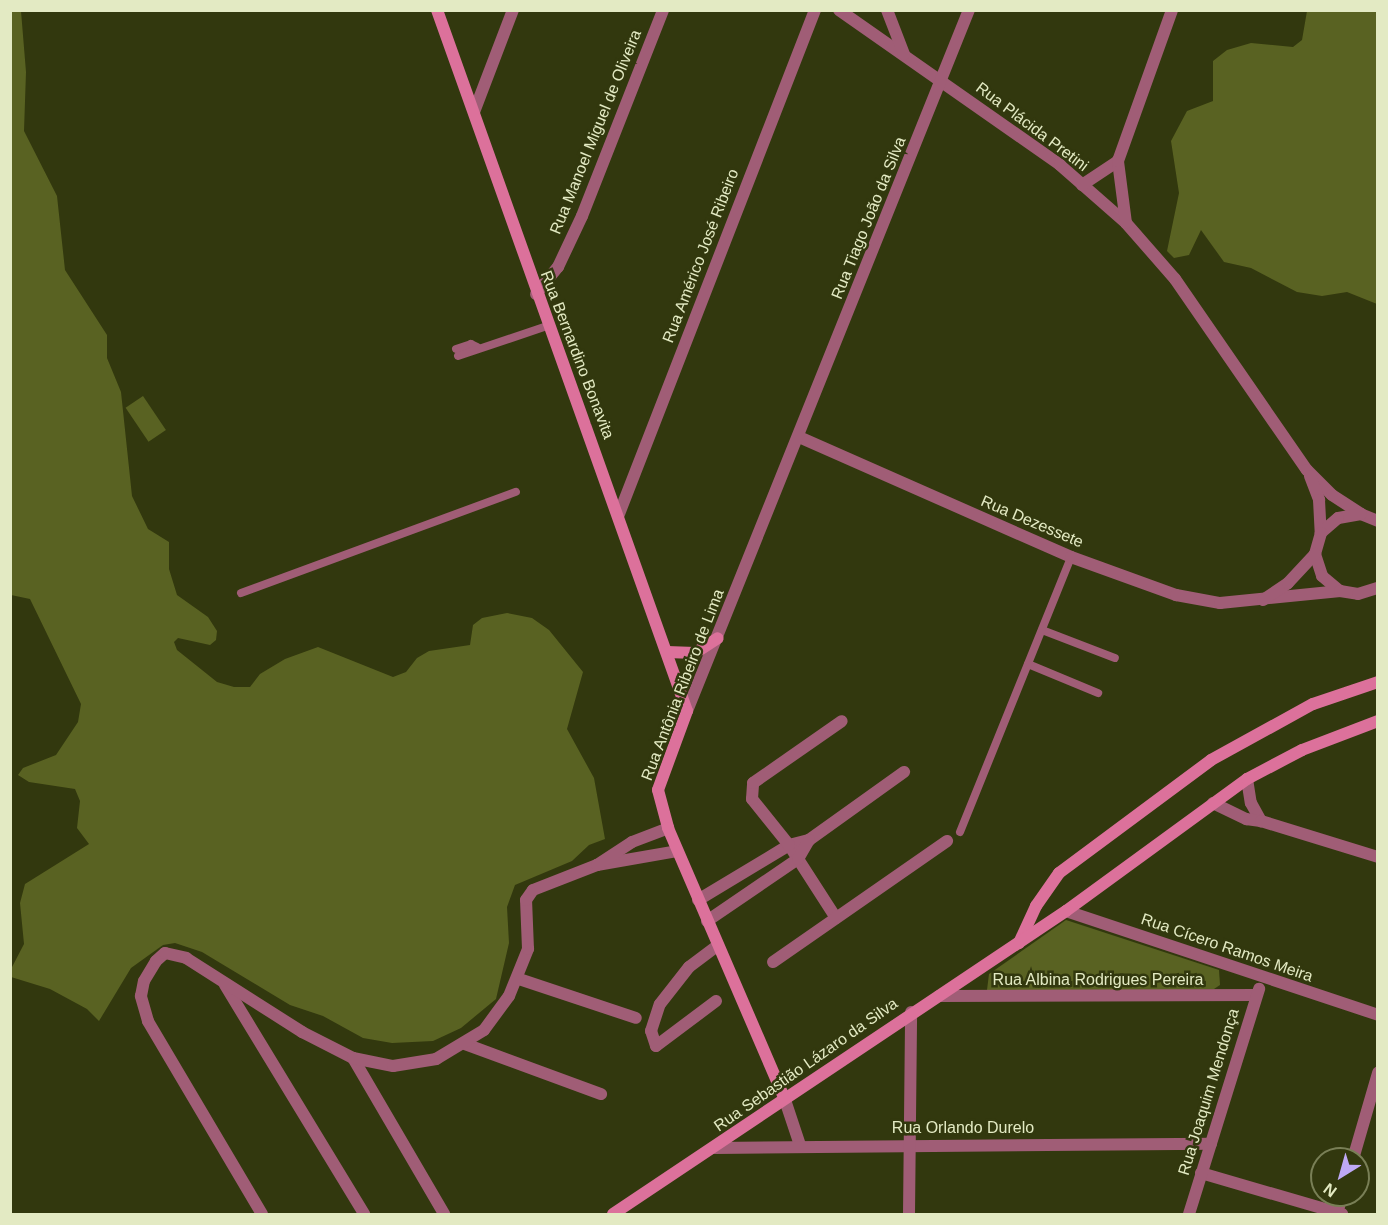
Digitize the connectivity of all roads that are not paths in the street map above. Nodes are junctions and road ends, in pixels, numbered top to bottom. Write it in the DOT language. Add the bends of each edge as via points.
graph roads {
  1 [pos="437,10"];
  2 [pos="513,10"];
  3 [pos="663,10"];
  4 [pos="814,10"];
  5 [pos="887,10"];
  6 [pos="969,10"];
  7 [pos="1172,10"];
  8 [pos="844,12"];
  9 [pos="904,54"];
  10 [pos="941,80"];
  11 [pos="474,112"];
  12 [pos="1118,161"];
  13 [pos="1082,185"];
  14 [pos="1126,223"];
  15 [pos="536,294"];
  16 [pos="547,326"];
  17 [pos="457,352"];
  18 [pos="799,437"];
  19 [pos="1307,470"];
  20 [pos="516,492"];
  21 [pos="619,514"];
  22 [pos="1361,514"];
  23 [pos="1377,521"];
  24 [pos="1321,533"];
  25 [pos="1315,554"];
  26 [pos="1071,557"];
  27 [pos="1377,588"];
  28 [pos="1340,591"];
  29 [pos="241,594"];
  30 [pos="1358,594"];
  31 [pos="1263,600"];
  32 [pos="1377,600"];
  33 [pos="1042,630"];
  34 [pos="718,638"];
  35 [pos="666,652"];
  36 [pos="1115,658"];
  37 [pos="1028,664"];
  38 [pos="1377,682"];
  39 [pos="1098,693"];
  40 [pos="687,711"];
  41 [pos="842,721"];
  42 [pos="1377,721"];
  43 [pos="904,772"];
  44 [pos="1247,779"];
  45 [pos="1213,803"];
  46 [pos="1261,820"];
  47 [pos="668,828"];
  48 [pos="960,832"];
  49 [pos="809,840"];
  50 [pos="947,841"];
  51 [pos="789,845"];
  52 [pos="677,851"];
  53 [pos="1377,857"];
  54 [pos="798,859"];
  55 [pos="597,865"];
  56 [pos="698,900"];
  57 [pos="1066,911"];
  58 [pos="836,918"];
  59 [pos="707,921"];
  60 [pos="1019,943"];
  61 [pos="717,946"];
  62 [pos="773,962"];
  63 [pos="519,979"];
  64 [pos="1262,979"];
  65 [pos="223,982"];
  66 [pos="1256,995"];
  67 [pos="939,996"];
  68 [pos="716,1001"];
  69 [pos="911,1012"];
  70 [pos="1377,1015"];
  71 [pos="636,1018"];
  72 [pos="465,1044"];
  73 [pos="353,1058"];
  74 [pos="1377,1073"];
  75 [pos="601,1094"];
  76 [pos="784,1097"];
  77 [pos="909,1144"];
  78 [pos="1211,1144"];
  79 [pos="800,1145"];
  80 [pos="1356,1147"];
  81 [pos="715,1148"];
  82 [pos="1201,1173"];
  83 [pos="1338,1214"];
  84 [pos="262,1215"];
  85 [pos="364,1215"];
  86 [pos="444,1215"];
  87 [pos="613,1215"];
  88 [pos="909,1215"];
  89 [pos="1189,1215"];
  1 -- 11 [label="street, Rua Bernardino Bonavita"];
  2 -- 11 [label="street"];
  3 -- 15 [label="street, Rua Manoel Miguel de Oliveira" via="582,216 558,267"];
  4 -- 21 [label="street, Rua Américo José Ribeiro"];
  5 -- 9 [label="street"];
  6 -- 10 [label="street, Rua Tiago João da Silva"];
  7 -- 12 [label="street"];
  8 -- 9 [label="street, Rua Plácida Pretini"];
  9 -- 10 [label="street, Rua Plácida Pretini"];
  10 -- 13 [label="street, Rua Plácida Pretini"];
  10 -- 18 [label="street, Rua Tiago João da Silva"];
  11 -- 15 [label="street, Rua Bernardino Bonavita"];
  12 -- 13 [label="street"];
  12 -- 14 [label="street"];
  13 -- 14 [label="street, Rua Plácida Pretini"];
  14 -- 19 [label="street, Rua Plácida Pretini" via="1175,279"];
  15 -- 16 [label="street, Rua Bernardino Bonavita"];
  16 -- 17 [label="lane" via="477,347 471,344"];
  16 -- 21 [label="street, Rua Bernardino Bonavita"];
  18 -- 26 [label="street, Rua Dezessete"];
  18 -- 34 [label="street, Rua Antônia Ribeiro de Lima"];
  19 -- 22 [label="street, Rua Plácida Pretini" via="1332,495"];
  19 -- 24 [label="street, Rua Plácida Pretini" via="1319,500"];
  20 -- 29 [label="lane"];
  21 -- 35 [label="street, Rua Bernardino Bonavita"];
  22 -- 23 [label="street, Rua Plácida Pretini"];
  22 -- 24 [label="street" via="1338,518"];
  24 -- 25 [label="street, Rua Plácida Pretini"];
  25 -- 28 [label="street" via="1322,576"];
  25 -- 31 [label="street" via="1288,583"];
  26 -- 31 [label="street, Rua Dezessete" via="1176,595 1221,603"];
  26 -- 33 [label="lane"];
  27 -- 30 [label="street"];
  28 -- 30 [label="street, Rua Dezessete"];
  28 -- 31 [label="street, Rua Dezessete"];
  30 -- 32 [label="street, Rua Dezessete"];
  33 -- 36 [label="lane"];
  33 -- 37 [label="lane"];
  34 -- 35 [label="street" via="694,653"];
  34 -- 40 [label="street, Rua Antônia Ribeiro de Lima"];
  35 -- 40 [label="street, Rua Bernardino Bonavita"];
  37 -- 39 [label="lane"];
  37 -- 48 [label="lane"];
  38 -- 60 [label="street" via="1313,704 1211,760 1059,873 1035,906"];
  40 -- 47 [label="street, Rua Antônia Ribeiro de Lima" via="658,790"];
  41 -- 51 [label="street" via="753,783 752,799"];
  42 -- 44 [label="street, Rua Sebastião Lázaro da Silva" via="1302,750"];
  43 -- 49 [label="street"];
  44 -- 45 [label="street, Rua Sebastião Lázaro da Silva"];
  44 -- 46 [label="street" via="1251,803"];
  45 -- 46 [label="street" via="1246,819"];
  45 -- 57 [label="street, Rua Sebastião Lázaro da Silva"];
  46 -- 53 [label="street"];
  47 -- 52 [label="street, Rua Antônia Ribeiro de Lima"];
  47 -- 55 [label="street" via="632,842"];
  49 -- 51 [label="street"];
  49 -- 54 [label="street"];
  50 -- 58 [label="street"];
  51 -- 54 [label="street"];
  51 -- 56 [label="street"];
  52 -- 55 [label="street"];
  52 -- 56 [label="street, Rua Antônia Ribeiro de Lima"];
  54 -- 58 [label="street"];
  54 -- 59 [label="street"];
  55 -- 63 [label="street" via="533,890 526,900 528,950"];
  56 -- 59 [label="street, Rua Antônia Ribeiro de Lima"];
  57 -- 60 [label="street, Rua Sebastião Lázaro da Silva"];
  57 -- 64 [label="street, Rua Cícero Ramos Meira"];
  58 -- 62 [label="street"];
  59 -- 61 [label="street, Rua Antônia Ribeiro de Lima"];
  60 -- 67 [label="street, Rua Sebastião Lázaro da Silva"];
  61 -- 68 [label="street" via="689,967 660,1004 651,1031 656,1046"];
  61 -- 76 [label="street, Rua Antônia Ribeiro de Lima"];
  63 -- 71 [label="street"];
  63 -- 72 [label="street" via="484,1030"];
  64 -- 66 [label="street, Rua Joaquim Mendonça"];
  64 -- 70 [label="street, Rua Cícero Ramos Meira"];
  65 -- 73 [label="street" via="302,1032"];
  65 -- 84 [label="street" via="186,958 165,953 144,981 141,996 148,1021"];
  65 -- 85 [label="street"];
  66 -- 67 [label="street, Rua Albina Rodrigues Pereira"];
  66 -- 78 [label="street, Rua Joaquim Mendonça"];
  67 -- 69 [label="street, Rua Sebastião Lázaro da Silva"];
  69 -- 76 [label="street, Rua Sebastião Lázaro da Silva"];
  69 -- 77 [label="street"];
  72 -- 73 [label="street" via="436,1059 393,1066"];
  72 -- 75 [label="street"];
  73 -- 86 [label="street"];
  74 -- 80 [label="street"];
  76 -- 79 [label="street, Rua Antônia Ribeiro de Lima"];
  76 -- 81 [label="street, Rua Sebastião Lázaro da Silva"];
  77 -- 78 [label="street, Rua Orlando Durelo"];
  77 -- 79 [label="street, Rua Orlando Durelo"];
  77 -- 88 [label="street"];
  78 -- 82 [label="street, Rua Joaquim Mendonça"];
  79 -- 81 [label="street, Rua Orlando Durelo"];
  81 -- 87 [label="street, Rua Sebastião Lázaro da Silva"];
  82 -- 83 [label="street"];
  82 -- 89 [label="street, Rua Joaquim Mendonça"];
}
